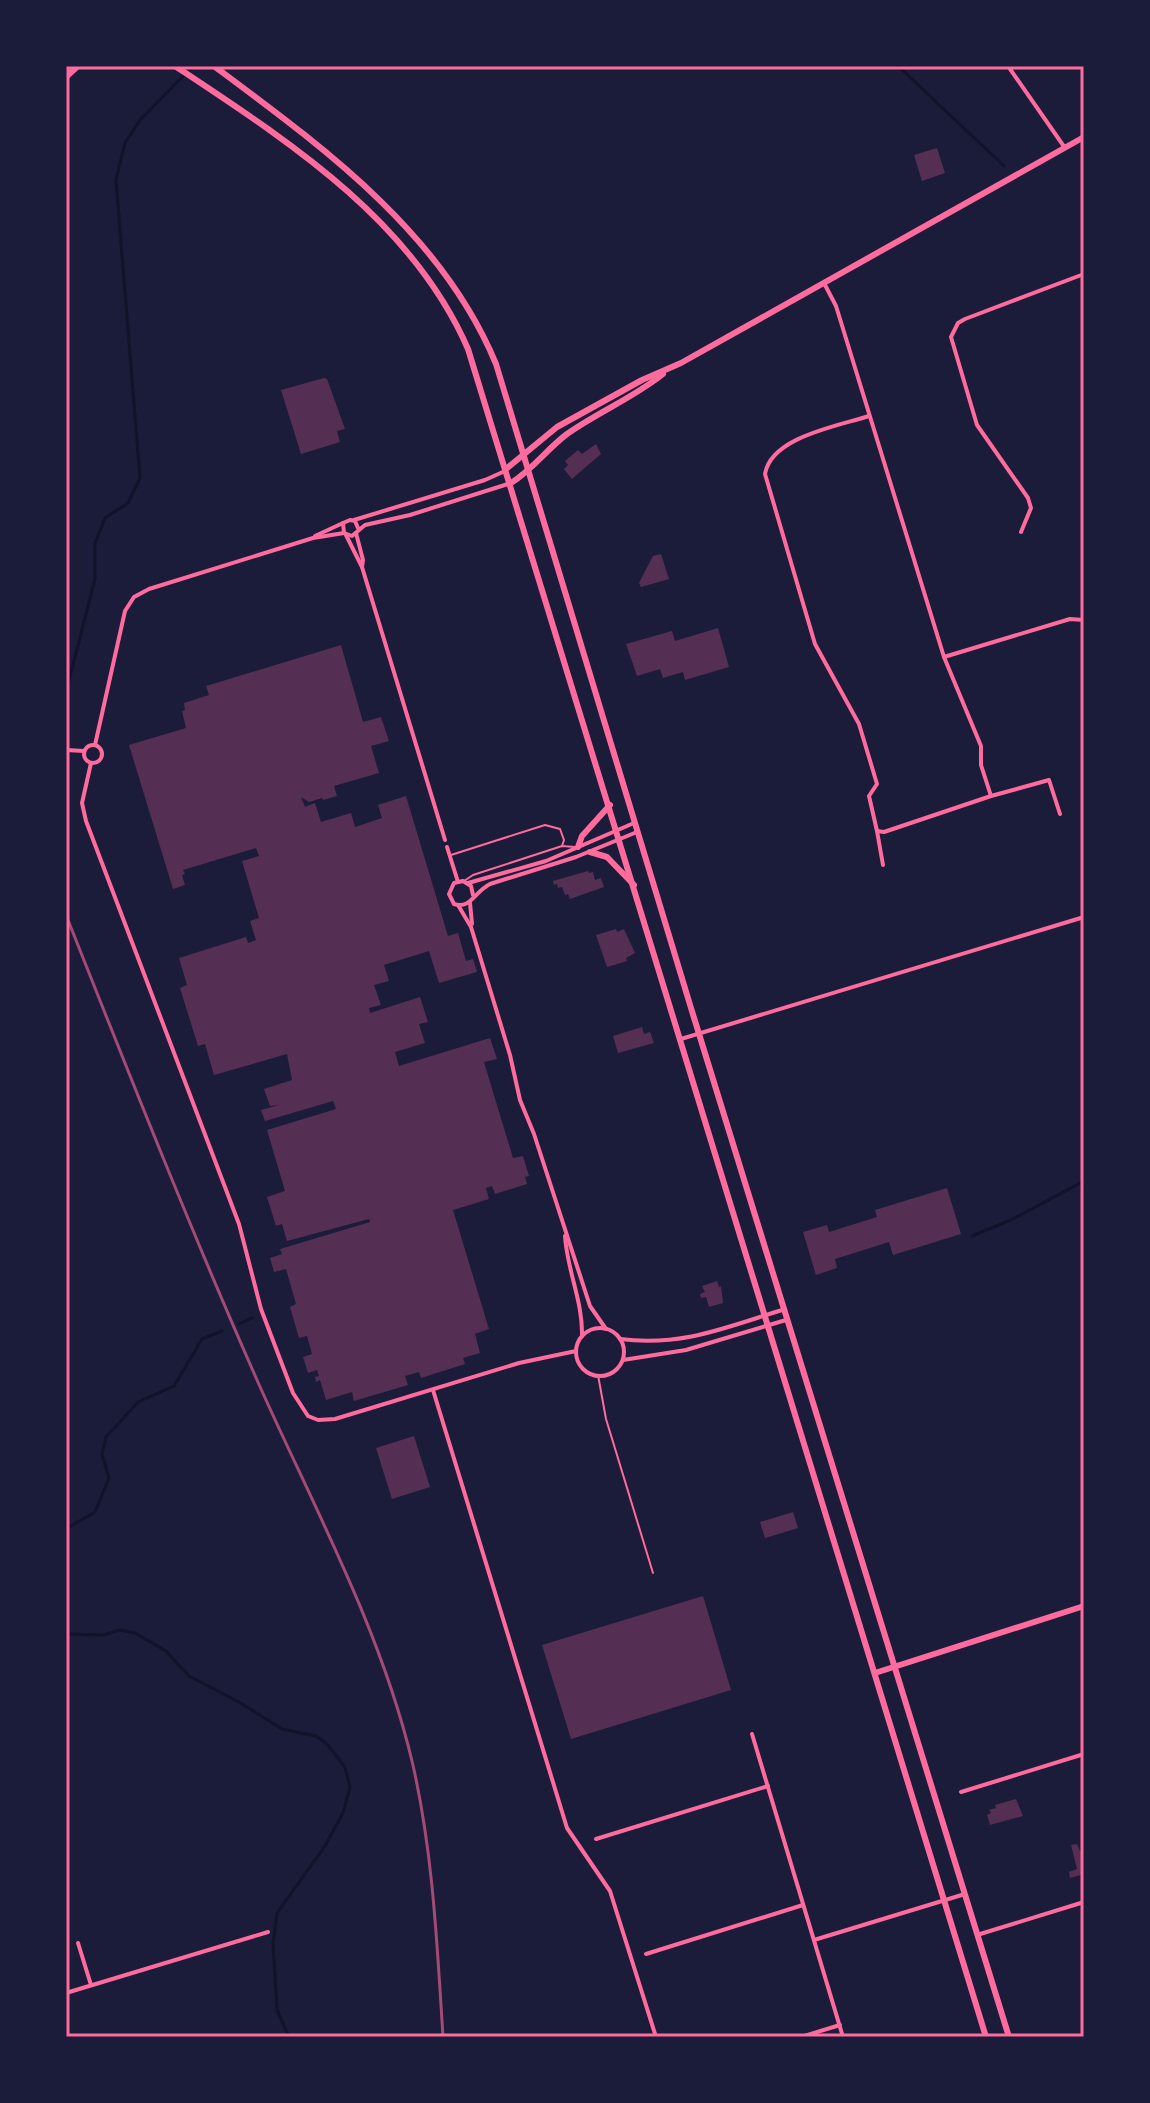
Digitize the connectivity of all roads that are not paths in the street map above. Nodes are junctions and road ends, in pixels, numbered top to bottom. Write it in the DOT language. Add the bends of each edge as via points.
graph roads {
  1 [pos="78,66"];
  2 [pos="175,66"];
  3 [pos="214,66"];
  4 [pos="1008,66"];
  5 [pos="66,77"];
  6 [pos="1084,137"];
  7 [pos="1065,148"];
  8 [pos="1084,274"];
  9 [pos="824,283"];
  10 [pos="668,370"];
  11 [pos="869,416"];
  12 [pos="525,453"];
  13 [pos="506,469"];
  14 [pos="530,471"];
  15 [pos="511,483"];
  16 [pos="353,520"];
  17 [pos="343,523"];
  18 [pos="357,530"];
  19 [pos="1021,532"];
  20 [pos="345,534"];
  21 [pos="313,538"];
  22 [pos="362,567"];
  23 [pos="1084,620"];
  24 [pos="944,657"];
  25 [pos="95,745"];
  26 [pos="66,750"];
  27 [pos="84,751"];
  28 [pos="91,763"];
  29 [pos="991,796"];
  30 [pos="610,805"];
  31 [pos="1060,814"];
  32 [pos="637,822"];
  33 [pos="617,830"];
  34 [pos="639,831"];
  35 [pos="877,831"];
  36 [pos="620,839"];
  37 [pos="445,840"];
  38 [pos="562,846"];
  39 [pos="447,847"];
  40 [pos="578,847"];
  41 [pos="590,852"];
  42 [pos="449,856"];
  43 [pos="883,865"];
  44 [pos="463,882"];
  45 [pos="634,885"];
  46 [pos="473,895"];
  47 [pos="470,903"];
  48 [pos="458,905"];
  49 [pos="1084,917"];
  50 [pos="471,927"];
  51 [pos="699,1034"];
  52 [pos="681,1039"];
  53 [pos="564,1230"];
  54 [pos="785,1309"];
  55 [pos="764,1315"];
  56 [pos="789,1319"];
  57 [pos="768,1325"];
  58 [pos="606,1329"];
  59 [pos="582,1336"];
  60 [pos="620,1339"];
  61 [pos="576,1351"];
  62 [pos="623,1360"];
  63 [pos="598,1375"];
  64 [pos="433,1390"];
  65 [pos="653,1573"];
  66 [pos="1084,1606"];
  67 [pos="895,1667"];
  68 [pos="875,1673"];
  69 [pos="752,1734"];
  70 [pos="1084,1754"];
  71 [pos="768,1786"];
  72 [pos="961,1792"];
  73 [pos="596,1839"];
  74 [pos="965,1894"];
  75 [pos="944,1900"];
  76 [pos="1084,1902"];
  77 [pos="803,1905"];
  78 [pos="268,1932"];
  79 [pos="977,1935"];
  80 [pos="814,1941"];
  81 [pos="78,1943"];
  82 [pos="646,1954"];
  83 [pos="91,1985"];
  84 [pos="66,1993"];
  85 [pos="840,2025"];
  86 [pos="656,2037"];
  87 [pos="801,2037"];
  88 [pos="843,2037"];
  89 [pos="986,2037"];
  90 [pos="1009,2037"];
  1 -- 5 [label="main road"];
  2 -- 13 [label="main road" via="323,171 422,269 468,349"];
  3 -- 12 [label="main road" via="366,188 436,259 490,349"];
  4 -- 7 [label="street"];
  6 -- 7 [label="main road"];
  7 -- 9 [label="main road"];
  8 -- 19 [label="street" via="965,319 951,337 977,425 1028,498 1031,508"];
  9 -- 10 [label="main road"];
  9 -- 11 [label="street"];
  10 -- 12 [label="main road" via="557,427"];
  10 -- 14 [label="main road" via="570,432"];
  11 -- 24 [label="street"];
  11 -- 35 [label="street" via="796,441 774,455 765,474 815,644 851,705 877,784 869,796"];
  12 -- 13 [label="main road"];
  12 -- 14 [label="main road"];
  13 -- 15 [label="main road"];
  13 -- 16 [label="street"];
  14 -- 15 [label="main road"];
  14 -- 32 [label="main road"];
  15 -- 18 [label="street"];
  15 -- 30 [label="main road"];
  16 -- 17 [label="street"];
  16 -- 18 [label="street"];
  17 -- 20 [label="street"];
  17 -- 21 [label="street"];
  18 -- 20 [label="street"];
  18 -- 22 [label="street"];
  20 -- 21 [label="street"];
  20 -- 22 [label="street"];
  21 -- 25 [label="street" via="134,597 123,620"];
  22 -- 37 [label="street"];
  23 -- 24 [label="street" via="1070,619"];
  24 -- 29 [label="street" via="981,746"];
  25 -- 27 [label="street"];
  25 -- 28 [label="street" via="102,756"];
  26 -- 27 [label="street"];
  27 -- 28 [label="street"];
  28 -- 64 [label="street" via="82,803 86,821 233,1207 261,1309 298,1404 313,1419 329,1420"];
  29 -- 31 [label="street" via="1049,780"];
  29 -- 35 [label="street"];
  30 -- 33 [label="main road"];
  30 -- 40 [label="main road"];
  32 -- 33 [label="street"];
  32 -- 34 [label="main road"];
  33 -- 36 [label="main road"];
  33 -- 40 [label="street"];
  34 -- 36 [label="street"];
  34 -- 51 [label="main road"];
  35 -- 43 [label="street"];
  36 -- 41 [label="street"];
  36 -- 45 [label="main road"];
  38 -- 40 [label="lane"];
  38 -- 42 [label="lane" via="560,829 545,825"];
  38 -- 44 [label="lane"];
  39 -- 42 [label="street"];
  40 -- 44 [label="street" via="546,861"];
  41 -- 45 [label="main road" via="607,857"];
  41 -- 46 [label="street" via="490,884"];
  42 -- 44 [label="street"];
  44 -- 46 [label="street"];
  44 -- 48 [label="street" via="451,886 449,894"];
  45 -- 52 [label="main road"];
  46 -- 47 [label="street"];
  47 -- 48 [label="street"];
  47 -- 50 [label="street"];
  48 -- 50 [label="street"];
  49 -- 51 [label="street"];
  50 -- 53 [label="street"];
  51 -- 52 [label="street"];
  51 -- 54 [label="main road"];
  52 -- 55 [label="main road"];
  53 -- 58 [label="street" via="590,1306"];
  53 -- 59 [label="street"];
  54 -- 55 [label="street"];
  54 -- 56 [label="main road"];
  55 -- 57 [label="main road"];
  55 -- 60 [label="street" via="677,1341"];
  56 -- 57 [label="street"];
  56 -- 67 [label="main road"];
  57 -- 62 [label="street" via="686,1350"];
  57 -- 68 [label="main road"];
  58 -- 59 [label="street"];
  58 -- 60 [label="street"];
  59 -- 61 [label="street"];
  60 -- 62 [label="street"];
  61 -- 63 [label="street" via="580,1364"];
  61 -- 64 [label="street"];
  62 -- 63 [label="street" via="613,1372"];
  63 -- 65 [label="lane" via="606,1419"];
  64 -- 86 [label="street" via="567,1828 610,1891"];
  66 -- 67 [label="main road"];
  67 -- 68 [label="main road"];
  67 -- 74 [label="main road"];
  68 -- 75 [label="main road"];
  69 -- 71 [label="street"];
  70 -- 72 [label="street"];
  71 -- 73 [label="street"];
  71 -- 77 [label="street"];
  74 -- 75 [label="street"];
  74 -- 79 [label="main road"];
  75 -- 80 [label="street"];
  75 -- 89 [label="main road"];
  76 -- 79 [label="street"];
  77 -- 80 [label="street"];
  77 -- 82 [label="street"];
  78 -- 83 [label="street"];
  79 -- 90 [label="main road"];
  80 -- 85 [label="street"];
  81 -- 83 [label="street"];
  83 -- 84 [label="street"];
  85 -- 87 [label="street"];
  85 -- 88 [label="street"];
}
